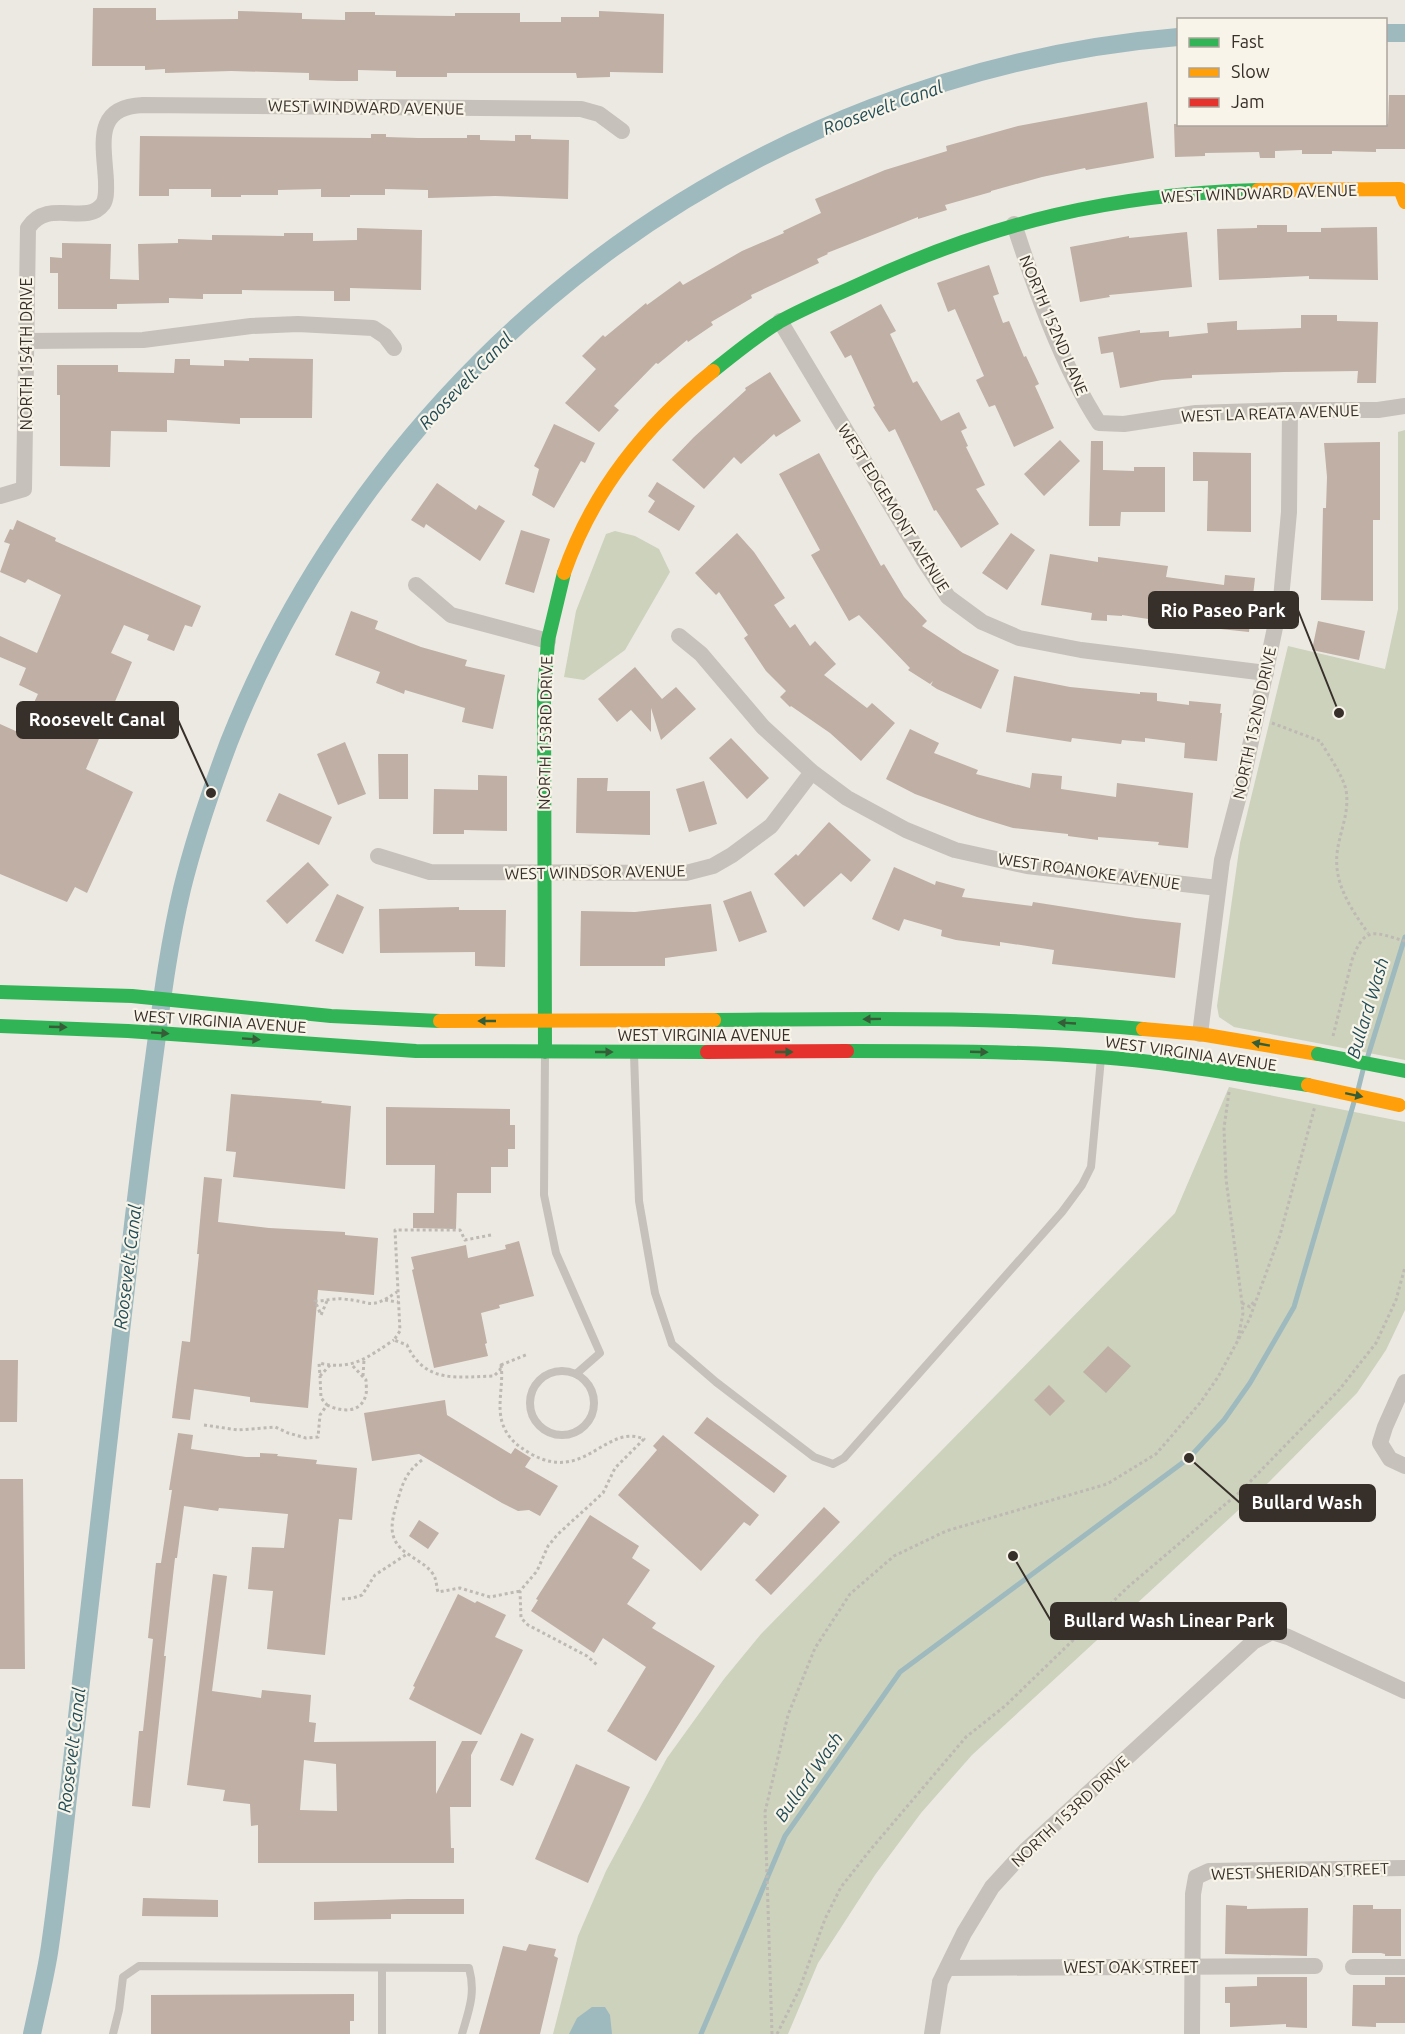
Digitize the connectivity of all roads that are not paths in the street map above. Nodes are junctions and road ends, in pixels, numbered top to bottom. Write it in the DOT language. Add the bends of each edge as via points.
graph roads {
  1 [pos="622,132"];
  2 [pos="1402,196"];
  3 [pos="32,220"];
  4 [pos="1014,224"];
  5 [pos="780,321"];
  6 [pos="27,340"];
  7 [pos="394,348"];
  8 [pos="1405,406"];
  9 [pos="1290,410"];
  10 [pos="1099,423"];
  11 [pos="0,496"];
  12 [pos="416,585"];
  13 [pos="679,636"];
  14 [pos="548,641"];
  15 [pos="1266,672"];
  16 [pos="812,772"];
  17 [pos="378,855"];
  18 [pos="544,874"];
  19 [pos="1218,888"];
  20 [pos="0,992"];
  21 [pos="545,1022"];
  22 [pos="0,1026"];
  23 [pos="1200,1034"];
  24 [pos="545,1052"];
  25 [pos="634,1052"];
  26 [pos="1101,1057"];
  27 [pos="1405,1071"];
  28 [pos="1402,1106"];
  29 [pos="576,1374"];
  30 [pos="1405,1382"];
  31 [pos="1405,1466"];
  32 [pos="1405,1691"];
  33 [pos="1405,1868"];
  34 [pos="1192,1966"];
  35 [pos="1315,1966"];
  36 [pos="1353,1967"];
  37 [pos="1405,1967"];
  38 [pos="382,1968"];
  39 [pos="946,1968"];
  40 [pos="113,2034"];
  41 [pos="382,2034"];
  42 [pos="462,2034"];
  43 [pos="932,2034"];
  44 [pos="1192,2034"];
  1 -- 3 [label="street, WEST WINDWARD AVENUE" via="598,114 580,109 126,105 108,119 104,131 104,202 85,213 54,212"];
  2 -- 4 [label="main road, WEST WINDWARD AVENUE" via="1380,188 1186,193 1117,201"];
  3 -- 6 [label="street, NORTH 154TH DRIVE" via="26,236"];
  4 -- 5 [label="main road, WEST WINDWARD AVENUE" via="946,246"];
  4 -- 10 [label="street, NORTH 152ND LANE" via="1048,319"];
  5 -- 14 [label="main road, NORTH 153RD DRIVE" via="685,395 606,484 563,575"];
  5 -- 15 [label="street, WEST EDGEMONT AVENUE" via="948,597 982,622 1019,638 1081,650"];
  6 -- 7 [label="street" via="143,340 251,326 321,325 373,328"];
  6 -- 11 [label="street, NORTH 154TH DRIVE" via="24,489"];
  8 -- 9 [label="street, WEST LA REATA AVENUE" via="1378,410"];
  9 -- 10 [label="street, WEST LA REATA AVENUE" via="1196,413 1124,424"];
  9 -- 15 [label="street, NORTH 152ND DRIVE" via="1282,589"];
  12 -- 14 [label="street" via="451,615"];
  13 -- 16 [label="street, WEST ROANOKE AVENUE" via="702,654 763,728"];
  14 -- 18 [label="main road, NORTH 153RD DRIVE" via="544,694"];
  15 -- 19 [label="street, NORTH 152ND DRIVE"];
  16 -- 18 [label="street, WEST WINDSOR AVENUE" via="771,826 713,866 686,873"];
  16 -- 19 [label="street, WEST ROANOKE AVENUE" via="847,798 896,825 955,849 1027,866"];
  17 -- 18 [label="street, WEST WINDSOR AVENUE" via="430,872"];
  18 -- 21 [label="main road, NORTH 153RD DRIVE"];
  19 -- 23 [label="street, NORTH 152ND DRIVE"];
  21 -- 20 [label="main road, WEST VIRGINIA AVENUE, one-way" via="391,1020 132,996"];
  23 -- 21 [label="main road, WEST VIRGINIA AVENUE, one-way" via="1075,1023 939,1018"];
  21 -- 24 [label="main road, NORTH 153RD DRIVE"];
  22 -- 24 [label="main road, WEST VIRGINIA AVENUE, one-way" via="128,1030 380,1049"];
  27 -- 23 [label="main road, WEST VIRGINIA AVENUE, one-way, bridge"];
  24 -- 25 [label="main road, WEST VIRGINIA AVENUE, one-way"];
  24 -- 29 [label="lane" via="544,1195 556,1253 600,1353"];
  25 -- 26 [label="main road, WEST VIRGINIA AVENUE, one-way" via="935,1051"];
  25 -- 26 [label="lane" via="639,1201 655,1293 672,1344 814,1457 833,1464 844,1458 1082,1185 1090,1167"];
  26 -- 28 [label="main road, WEST VIRGINIA AVENUE, one-way, bridge" via="1308,1085"];
  29 -- 29 [label="lane" via="555,1372 544,1376 532,1392 535,1422 552,1434 572,1434 589,1421 594,1400 585,1381"];
  30 -- 31 [label="street" via="1380,1443 1390,1459"];
  32 -- 39 [label="street, NORTH 153RD DRIVE" via="1288,1637 1272,1632 1253,1642 1024,1851 992,1887"];
  33 -- 34 [label="street, WEST SHERIDAN STREET" via="1209,1871 1196,1877 1192,1894"];
  34 -- 35 [label="street, WEST OAK STREET"];
  34 -- 39 [label="street, WEST OAK STREET"];
  34 -- 44 [label="street"];
  36 -- 37 [label="street"];
  38 -- 40 [label="lane" via="139,1966 123,1977"];
  38 -- 41 [label="lane"];
  38 -- 42 [label="lane" via="469,1968 473,1984"];
  39 -- 43 [label="street, NORTH 153RD DRIVE"];
}
